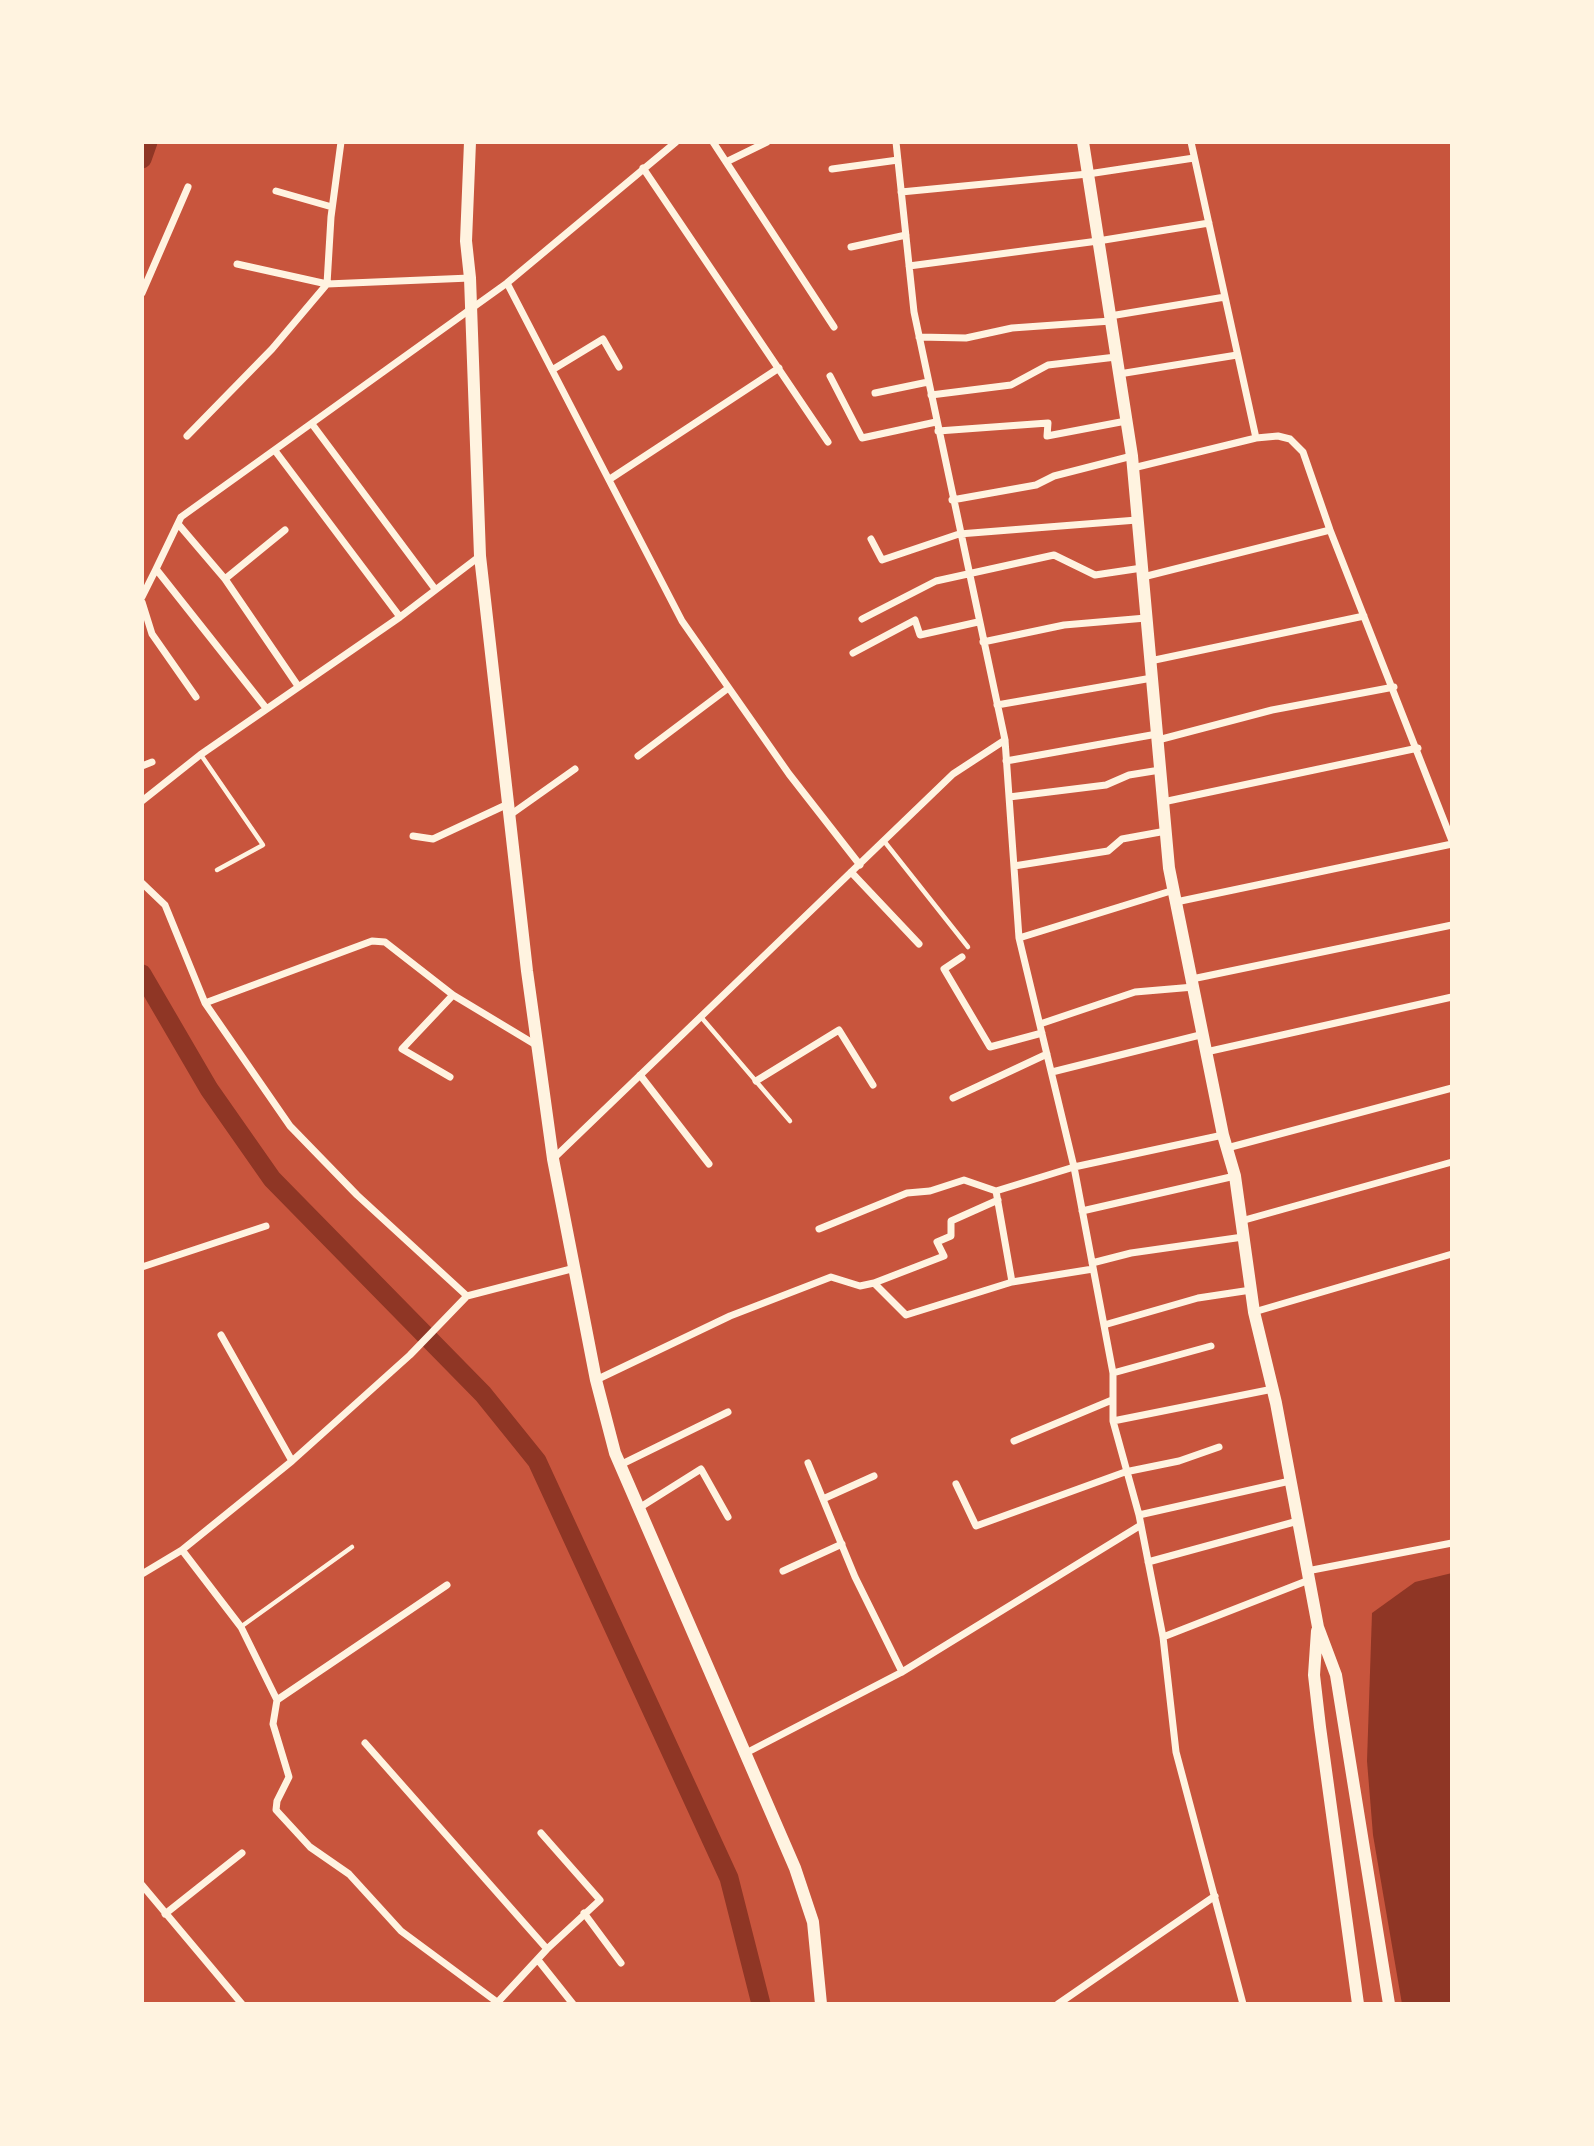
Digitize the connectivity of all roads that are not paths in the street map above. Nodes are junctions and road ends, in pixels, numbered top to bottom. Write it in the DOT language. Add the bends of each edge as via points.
graph roads {
  1 [pos="341,142"];
  2 [pos="470,142"];
  3 [pos="676,142"];
  4 [pos="713,142"];
  5 [pos="767,142"];
  6 [pos="895,142"];
  7 [pos="1083,142"];
  8 [pos="1191,142"];
  9 [pos="1194,158"];
  10 [pos="898,160"];
  11 [pos="726,162"];
  12 [pos="643,168"];
  13 [pos="832,169"];
  14 [pos="1088,174"];
  15 [pos="188,187"];
  16 [pos="276,191"];
  17 [pos="901,192"];
  18 [pos="332,207"];
  19 [pos="1209,223"];
  20 [pos="906,234"];
  21 [pos="1098,242"];
  22 [pos="851,247"];
  23 [pos="237,264"];
  24 [pos="909,266"];
  25 [pos="470,278"];
  26 [pos="327,284"];
  27 [pos="507,284"];
  28 [pos="142,293"];
  29 [pos="1225,297"];
  30 [pos="470,310"];
  31 [pos="1110,319"];
  32 [pos="834,327"];
  33 [pos="919,337"];
  34 [pos="1237,355"];
  35 [pos="1116,357"];
  36 [pos="619,367"];
  37 [pos="779,368"];
  38 [pos="552,370"];
  39 [pos="1119,374"];
  40 [pos="830,376"];
  41 [pos="928,382"];
  42 [pos="875,393"];
  43 [pos="931,395"];
  44 [pos="1126,421"];
  45 [pos="936,422"];
  46 [pos="312,425"];
  47 [pos="938,431"];
  48 [pos="187,436"];
  49 [pos="1256,438"];
  50 [pos="828,442"];
  51 [pos="276,452"];
  52 [pos="1132,462"];
  53 [pos="610,480"];
  54 [pos="953,500"];
  55 [pos="1138,520"];
  56 [pos="180,521"];
  57 [pos="285,530"];
  58 [pos="1330,530"];
  59 [pos="959,534"];
  60 [pos="871,539"];
  61 [pos="480,556"];
  62 [pos="156,569"];
  63 [pos="1142,572"];
  64 [pos="968,576"];
  65 [pos="225,579"];
  66 [pos="435,589"];
  67 [pos="142,597"];
  68 [pos="142,603"];
  69 [pos="1364,615"];
  70 [pos="400,617"];
  71 [pos="1146,618"];
  72 [pos="862,619"];
  73 [pos="978,621"];
  74 [pos="983,642"];
  75 [pos="853,653"];
  76 [pos="1150,661"];
  77 [pos="1152,678"];
  78 [pos="298,687"];
  79 [pos="1394,687"];
  80 [pos="727,689"];
  81 [pos="197,696"];
  82 [pos="997,705"];
  83 [pos="266,708"];
  84 [pos="1157,737"];
  85 [pos="1004,740"];
  86 [pos="1418,748"];
  87 [pos="200,755"];
  88 [pos="638,756"];
  89 [pos="1006,761"];
  90 [pos="152,762"];
  91 [pos="142,766"];
  92 [pos="575,769"];
  93 [pos="1160,770"];
  94 [pos="1009,797"];
  95 [pos="142,801"];
  96 [pos="1163,802"];
  97 [pos="509,809"];
  98 [pos="1166,831"];
  99 [pos="413,836"];
  100 [pos="884,841"];
  101 [pos="1452,843"];
  102 [pos="860,864"];
  103 [pos="1014,866"];
  104 [pos="217,870"];
  105 [pos="851,873"];
  106 [pos="142,883"];
  107 [pos="1175,896"];
  108 [pos="1452,925"];
  109 [pos="1019,937"];
  110 [pos="919,944"];
  111 [pos="968,947"];
  112 [pos="962,957"];
  113 [pos="1193,983"];
  114 [pos="453,995"];
  115 [pos="1452,997"];
  116 [pos="205,1003"];
  117 [pos="701,1017"];
  118 [pos="1040,1024"];
  119 [pos="1042,1033"];
  120 [pos="1203,1034"];
  121 [pos="536,1045"];
  122 [pos="1206,1052"];
  123 [pos="1047,1054"];
  124 [pos="1052,1072"];
  125 [pos="640,1075"];
  126 [pos="450,1077"];
  127 [pos="756,1081"];
  128 [pos="873,1085"];
  129 [pos="1452,1087"];
  130 [pos="953,1098"];
  131 [pos="790,1121"];
  132 [pos="1225,1142"];
  133 [pos="553,1159"];
  134 [pos="1452,1162"];
  135 [pos="709,1164"];
  136 [pos="1074,1167"];
  137 [pos="1235,1175"];
  138 [pos="997,1195"];
  139 [pos="1082,1211"];
  140 [pos="1240,1221"];
  141 [pos="265,1226"];
  142 [pos="819,1229"];
  143 [pos="1243,1237"];
  144 [pos="1452,1254"];
  145 [pos="1093,1266"];
  146 [pos="142,1267"];
  147 [pos="576,1268"];
  148 [pos="1012,1282"];
  149 [pos="874,1283"];
  150 [pos="1251,1290"];
  151 [pos="467,1296"];
  152 [pos="1254,1312"];
  153 [pos="1104,1325"];
  154 [pos="221,1335"];
  155 [pos="1211,1346"];
  156 [pos="1113,1373"];
  157 [pos="596,1380"];
  158 [pos="1273,1389"];
  159 [pos="1112,1400"];
  160 [pos="728,1412"];
  161 [pos="1113,1421"];
  162 [pos="1014,1441"];
  163 [pos="1219,1447"];
  164 [pos="292,1461"];
  165 [pos="808,1463"];
  166 [pos="620,1465"];
  167 [pos="1125,1472"];
  168 [pos="874,1476"];
  169 [pos="1290,1481"];
  170 [pos="956,1484"];
  171 [pos="824,1500"];
  172 [pos="639,1508"];
  173 [pos="1139,1515"];
  174 [pos="727,1517"];
  175 [pos="1298,1521"];
  176 [pos="1141,1525"];
  177 [pos="1452,1543"];
  178 [pos="842,1544"];
  179 [pos="352,1547"];
  180 [pos="182,1550"];
  181 [pos="1148,1562"];
  182 [pos="783,1571"];
  183 [pos="142,1574"];
  184 [pos="1308,1575"];
  185 [pos="447,1585"];
  186 [pos="241,1627"];
  187 [pos="1318,1627"];
  188 [pos="1163,1637"];
  189 [pos="902,1672"];
  190 [pos="277,1700"];
  191 [pos="365,1743"];
  192 [pos="746,1753"];
  193 [pos="541,1833"];
  194 [pos="242,1853"];
  195 [pos="142,1885"];
  196 [pos="1214,1896"];
  197 [pos="584,1913"];
  198 [pos="165,1914"];
  199 [pos="547,1949"];
  200 [pos="538,1960"];
  201 [pos="621,1963"];
  202 [pos="496,2003"];
  203 [pos="242,2004"];
  204 [pos="573,2004"];
  205 [pos="821,2004"];
  206 [pos="1058,2004"];
  207 [pos="1243,2004"];
  208 [pos="1358,2004"];
  209 [pos="1389,2004"];
  1 -- 18 [label="street"];
  2 -- 25 [label="street" via="466,241"];
  3 -- 12 [label="street"];
  4 -- 11 [label="street"];
  5 -- 11 [label="street"];
  6 -- 10 [label="street"];
  7 -- 14 [label="street"];
  8 -- 9 [label="street"];
  9 -- 14 [label="street"];
  9 -- 19 [label="street"];
  10 -- 13 [label="street"];
  10 -- 17 [label="street"];
  11 -- 32 [label="street"];
  12 -- 27 [label="street"];
  12 -- 37 [label="street"];
  14 -- 17 [label="street"];
  14 -- 21 [label="street"];
  15 -- 28 [label="street"];
  16 -- 18 [label="street"];
  17 -- 20 [label="street"];
  18 -- 26 [label="street"];
  19 -- 21 [label="street"];
  19 -- 29 [label="street"];
  20 -- 22 [label="street"];
  20 -- 24 [label="street"];
  21 -- 24 [label="street"];
  21 -- 31 [label="street"];
  23 -- 26 [label="street"];
  24 -- 33 [label="street"];
  25 -- 26 [label="street"];
  25 -- 30 [label="street"];
  26 -- 48 [label="street" via="272,349"];
  27 -- 30 [label="street"];
  27 -- 38 [label="street"];
  29 -- 31 [label="street"];
  29 -- 34 [label="street"];
  30 -- 46 [label="street"];
  30 -- 61 [label="street"];
  31 -- 33 [label="street" via="1012,328 966,338"];
  31 -- 35 [label="street"];
  33 -- 41 [label="street"];
  34 -- 39 [label="street"];
  34 -- 49 [label="street"];
  35 -- 39 [label="street"];
  35 -- 43 [label="street" via="1048,365 1011,385"];
  36 -- 38 [label="street" via="603,339"];
  37 -- 50 [label="street"];
  37 -- 53 [label="street"];
  38 -- 53 [label="street"];
  39 -- 44 [label="street"];
  40 -- 45 [label="street" via="862,438"];
  41 -- 42 [label="street"];
  41 -- 43 [label="street"];
  43 -- 45 [label="street"];
  44 -- 47 [label="street" via="1047,436 1048,423"];
  44 -- 52 [label="street"];
  45 -- 47 [label="street"];
  46 -- 51 [label="street"];
  46 -- 66 [label="street"];
  47 -- 54 [label="street"];
  49 -- 52 [label="street"];
  49 -- 58 [label="street" via="1290,439 1303,452"];
  51 -- 56 [label="street"];
  51 -- 70 [label="street"];
  52 -- 54 [label="street"];
  52 -- 55 [label="street"];
  53 -- 80 [label="street" via="682,621"];
  54 -- 59 [label="street"];
  55 -- 59 [label="street"];
  55 -- 63 [label="street"];
  56 -- 62 [label="street"];
  56 -- 65 [label="street"];
  57 -- 65 [label="street"];
  58 -- 63 [label="street"];
  58 -- 69 [label="street"];
  59 -- 60 [label="street" via="882,560"];
  59 -- 64 [label="street"];
  61 -- 66 [label="street"];
  61 -- 97 [label="street"];
  62 -- 67 [label="street"];
  62 -- 83 [label="street"];
  63 -- 64 [label="street" via="1095,575 1055,555"];
  63 -- 71 [label="street"];
  64 -- 72 [label="street" via="936,581"];
  64 -- 73 [label="street"];
  65 -- 78 [label="street"];
  66 -- 70 [label="street"];
  68 -- 81 [label="street" via="152,634"];
  69 -- 76 [label="street"];
  69 -- 79 [label="street"];
  70 -- 78 [label="street"];
  71 -- 74 [label="street" via="1064,625"];
  71 -- 76 [label="street"];
  73 -- 74 [label="street"];
  73 -- 75 [label="street" via="920,635 915,620"];
  74 -- 82 [label="street"];
  76 -- 77 [label="street"];
  77 -- 82 [label="street"];
  77 -- 84 [label="street"];
  78 -- 83 [label="street"];
  79 -- 84 [label="street"];
  79 -- 86 [label="street"];
  80 -- 88 [label="street"];
  80 -- 102 [label="street"];
  82 -- 85 [label="street"];
  83 -- 87 [label="street"];
  84 -- 89 [label="street"];
  84 -- 93 [label="street"];
  85 -- 89 [label="street"];
  85 -- 100 [label="street" via="953,774"];
  86 -- 96 [label="street"];
  86 -- 101 [label="street"];
  87 -- 95 [label="street"];
  87 -- 104 [label="lane" via="263,845"];
  89 -- 94 [label="street"];
  90 -- 91 [label="street"];
  92 -- 97 [label="street"];
  93 -- 94 [label="street" via="1106,785"];
  93 -- 96 [label="street"];
  94 -- 103 [label="street"];
  96 -- 98 [label="street"];
  97 -- 99 [label="street" via="433,839"];
  97 -- 121 [label="street"];
  98 -- 103 [label="street" via="1122,839 1108,851"];
  98 -- 107 [label="street"];
  100 -- 102 [label="street"];
  100 -- 111 [label="lane"];
  101 -- 107 [label="street"];
  102 -- 105 [label="street"];
  103 -- 109 [label="street"];
  105 -- 110 [label="street"];
  105 -- 117 [label="street"];
  106 -- 116 [label="street" via="165,905"];
  107 -- 109 [label="street"];
  107 -- 113 [label="street"];
  108 -- 113 [label="street"];
  109 -- 118 [label="street"];
  112 -- 119 [label="street" via="944,969 989,1046"];
  113 -- 118 [label="street" via="1135,992"];
  113 -- 120 [label="street"];
  114 -- 116 [label="street" via="385,942 372,941"];
  114 -- 121 [label="street"];
  114 -- 126 [label="street" via="402,1049"];
  115 -- 122 [label="street"];
  116 -- 151 [label="street" via="290,1126"];
  117 -- 125 [label="street"];
  117 -- 127 [label="lane"];
  118 -- 119 [label="street"];
  119 -- 123 [label="street"];
  120 -- 122 [label="street"];
  120 -- 124 [label="street"];
  121 -- 133 [label="street"];
  122 -- 132 [label="street"];
  123 -- 124 [label="street"];
  123 -- 130 [label="street"];
  124 -- 136 [label="street"];
  125 -- 133 [label="street"];
  125 -- 135 [label="street"];
  127 -- 128 [label="street" via="839,1030"];
  127 -- 131 [label="lane"];
  129 -- 132 [label="street"];
  132 -- 136 [label="street"];
  132 -- 137 [label="street"];
  133 -- 147 [label="street"];
  134 -- 140 [label="street"];
  136 -- 138 [label="street"];
  136 -- 139 [label="street"];
  137 -- 139 [label="street"];
  137 -- 140 [label="street"];
  138 -- 142 [label="street" via="964,1180 908,1193"];
  138 -- 148 [label="street"];
  138 -- 149 [label="street" via="951,1221 951,1236 937,1242 944,1256"];
  139 -- 145 [label="street"];
  140 -- 143 [label="street"];
  141 -- 146 [label="street"];
  143 -- 145 [label="street" via="1131,1253"];
  143 -- 150 [label="street"];
  144 -- 152 [label="street"];
  145 -- 148 [label="street"];
  145 -- 153 [label="street"];
  147 -- 151 [label="street"];
  147 -- 157 [label="street"];
  148 -- 149 [label="street" via="906,1315"];
  149 -- 157 [label="street" via="860,1286 831,1277 730,1316"];
  150 -- 152 [label="street"];
  150 -- 153 [label="street" via="1198,1298"];
  151 -- 164 [label="street" via="410,1355"];
  152 -- 158 [label="street"];
  153 -- 156 [label="street"];
  154 -- 164 [label="street"];
  155 -- 156 [label="street"];
  156 -- 159 [label="street"];
  157 -- 166 [label="street"];
  158 -- 161 [label="street"];
  158 -- 169 [label="street"];
  159 -- 161 [label="street"];
  159 -- 162 [label="street"];
  160 -- 166 [label="street"];
  161 -- 167 [label="street"];
  163 -- 167 [label="street"];
  164 -- 180 [label="street"];
  165 -- 171 [label="street"];
  166 -- 172 [label="street"];
  167 -- 170 [label="street" via="976,1526"];
  167 -- 173 [label="street"];
  168 -- 171 [label="street"];
  169 -- 173 [label="street"];
  169 -- 175 [label="street"];
  171 -- 178 [label="street"];
  172 -- 174 [label="street" via="701,1469"];
  172 -- 192 [label="street"];
  173 -- 176 [label="street"];
  175 -- 181 [label="street"];
  175 -- 184 [label="street"];
  176 -- 181 [label="street"];
  176 -- 189 [label="street"];
  177 -- 184 [label="street"];
  178 -- 182 [label="street"];
  178 -- 189 [label="street"];
  179 -- 186 [label="lane"];
  180 -- 183 [label="street"];
  180 -- 186 [label="street"];
  181 -- 188 [label="street"];
  184 -- 187 [label="street"];
  184 -- 188 [label="street"];
  185 -- 190 [label="street"];
  186 -- 190 [label="street"];
  187 -- 208 [label="street" via="1314,1675"];
  187 -- 209 [label="street" via="1336,1675"];
  188 -- 196 [label="street" via="1176,1752"];
  189 -- 192 [label="street"];
  190 -- 202 [label="street" via="273,1724 289,1777 276,1810 310,1847 349,1874 401,1931"];
  191 -- 199 [label="street"];
  192 -- 205 [label="street" via="813,1922"];
  193 -- 197 [label="street" via="600,1900"];
  194 -- 198 [label="street"];
  195 -- 198 [label="street"];
  196 -- 206 [label="street"];
  196 -- 207 [label="street"];
  197 -- 199 [label="street"];
  197 -- 201 [label="street"];
  198 -- 203 [label="street"];
  199 -- 200 [label="street"];
  200 -- 202 [label="street"];
  200 -- 204 [label="street"];
}
